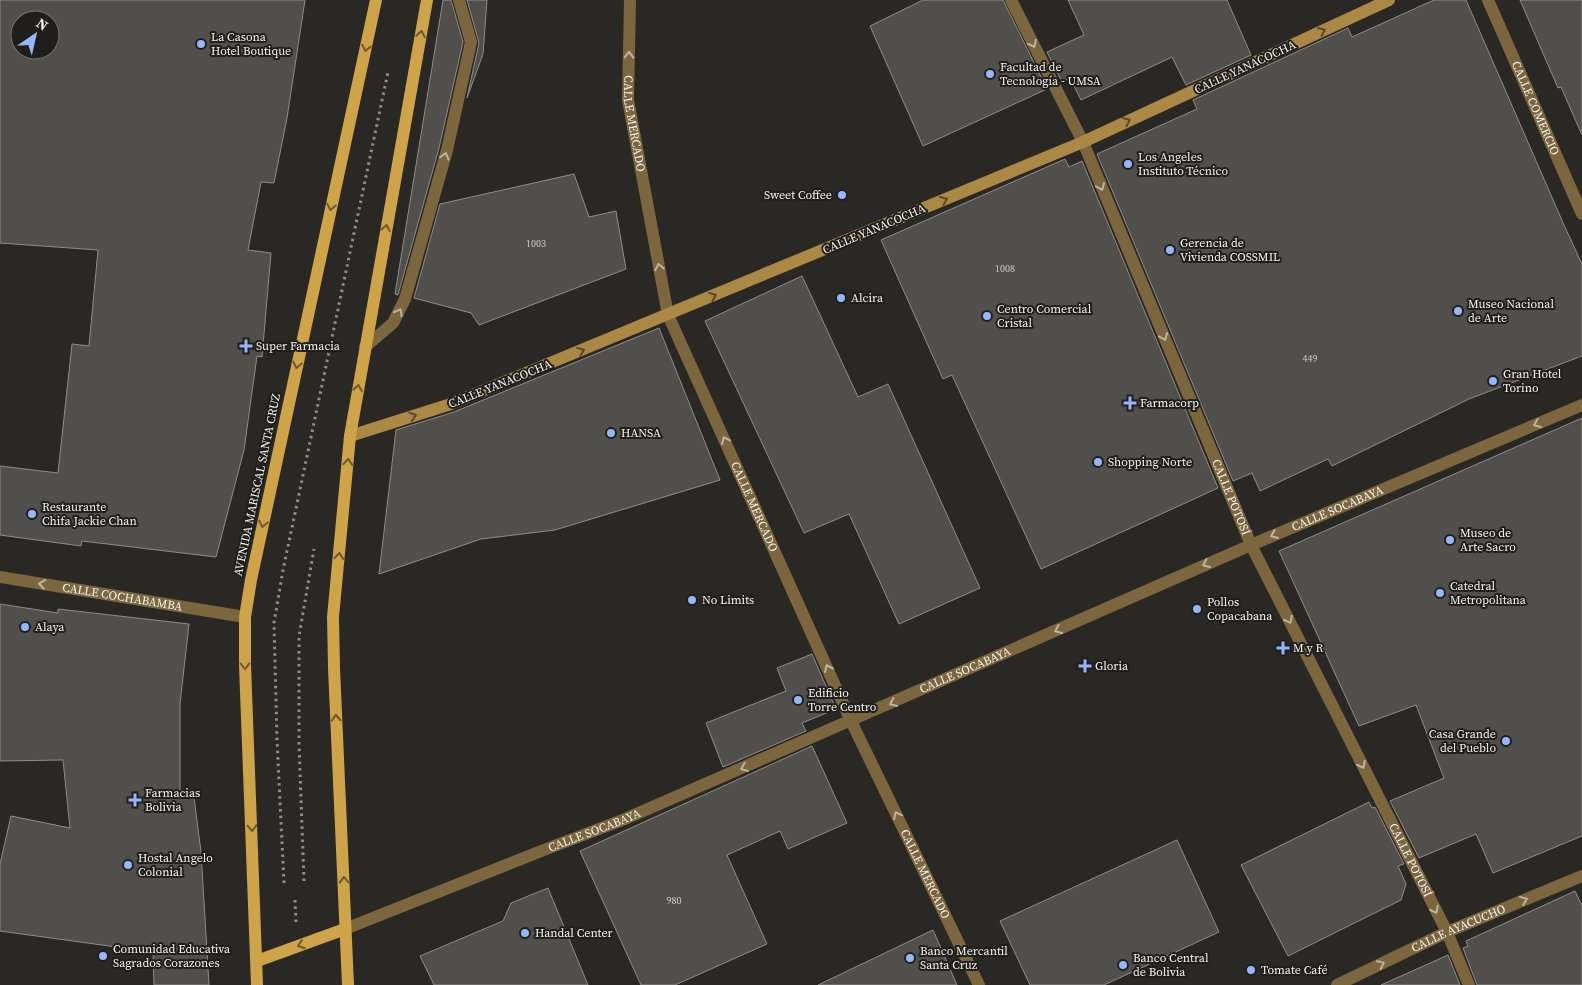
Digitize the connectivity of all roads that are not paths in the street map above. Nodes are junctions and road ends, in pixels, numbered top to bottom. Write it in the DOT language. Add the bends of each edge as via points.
graph roads {
  1 [pos="376,0"];
  2 [pos="427,0"];
  3 [pos="459,0"];
  4 [pos="630,0"];
  5 [pos="1011,0"];
  6 [pos="1390,0"];
  7 [pos="1488,0"];
  8 [pos="1083,142"];
  9 [pos="1582,214"];
  10 [pos="668,315"];
  11 [pos="365,346"];
  12 [pos="1582,405"];
  13 [pos="350,436"];
  14 [pos="1251,545"];
  15 [pos="0,577"];
  16 [pos="245,617"];
  17 [pos="851,721"];
  18 [pos="1582,876"];
  19 [pos="345,929"];
  20 [pos="1446,932"];
  21 [pos="256,961"];
  22 [pos="257,985"];
  23 [pos="348,985"];
  24 [pos="979,985"];
  25 [pos="1337,985"];
  26 [pos="1469,985"];
  1 -- 16 [label="main road, AVENIDA MARISCAL SANTA CRUZ, one-way"];
  11 -- 2 [label="main road, one-way"];
  11 -- 3 [label="street, one-way" via="393,323 405,299 444,158 471,42"];
  10 -- 4 [label="street, CALLE MERCADO, one-way" via="628,100"];
  5 -- 8 [label="street, CALLE POTOSÍ, one-way"];
  8 -- 6 [label="main road, CALLE YANACOCHA, one-way"];
  7 -- 9 [label="street, CALLE COMERCIO"];
  10 -- 8 [label="main road, CALLE YANACOCHA, one-way"];
  8 -- 14 [label="street, CALLE POTOSÍ, one-way"];
  13 -- 10 [label="main road, CALLE YANACOCHA, one-way" via="451,404"];
  17 -- 10 [label="street, CALLE MERCADO, one-way"];
  13 -- 11 [label="main road, one-way"];
  12 -- 14 [label="street, CALLE SOCABAYA, one-way"];
  19 -- 13 [label="main road, one-way" via="333,616"];
  14 -- 17 [label="street, CALLE SOCABAYA, one-way"];
  14 -- 20 [label="street, CALLE POTOSÍ, one-way"];
  16 -- 15 [label="street, CALLE COCHABAMBA, one-way"];
  16 -- 21 [label="main road, AVENIDA MARISCAL SANTA CRUZ, one-way"];
  17 -- 19 [label="street, CALLE SOCABAYA, one-way" via="626,819"];
  24 -- 17 [label="street, CALLE MERCADO, one-way"];
  20 -- 18 [label="street, CALLE AYACUCHO, one-way"];
  19 -- 21 [label="main road, one-way"];
  19 -- 23 [label="main road"];
  25 -- 20 [label="street, CALLE AYACUCHO, one-way"];
  20 -- 26 [label="street, CALLE POTOSÍ"];
  21 -- 22 [label="main road, AVENIDA MARISCAL SANTA CRUZ"];
}
